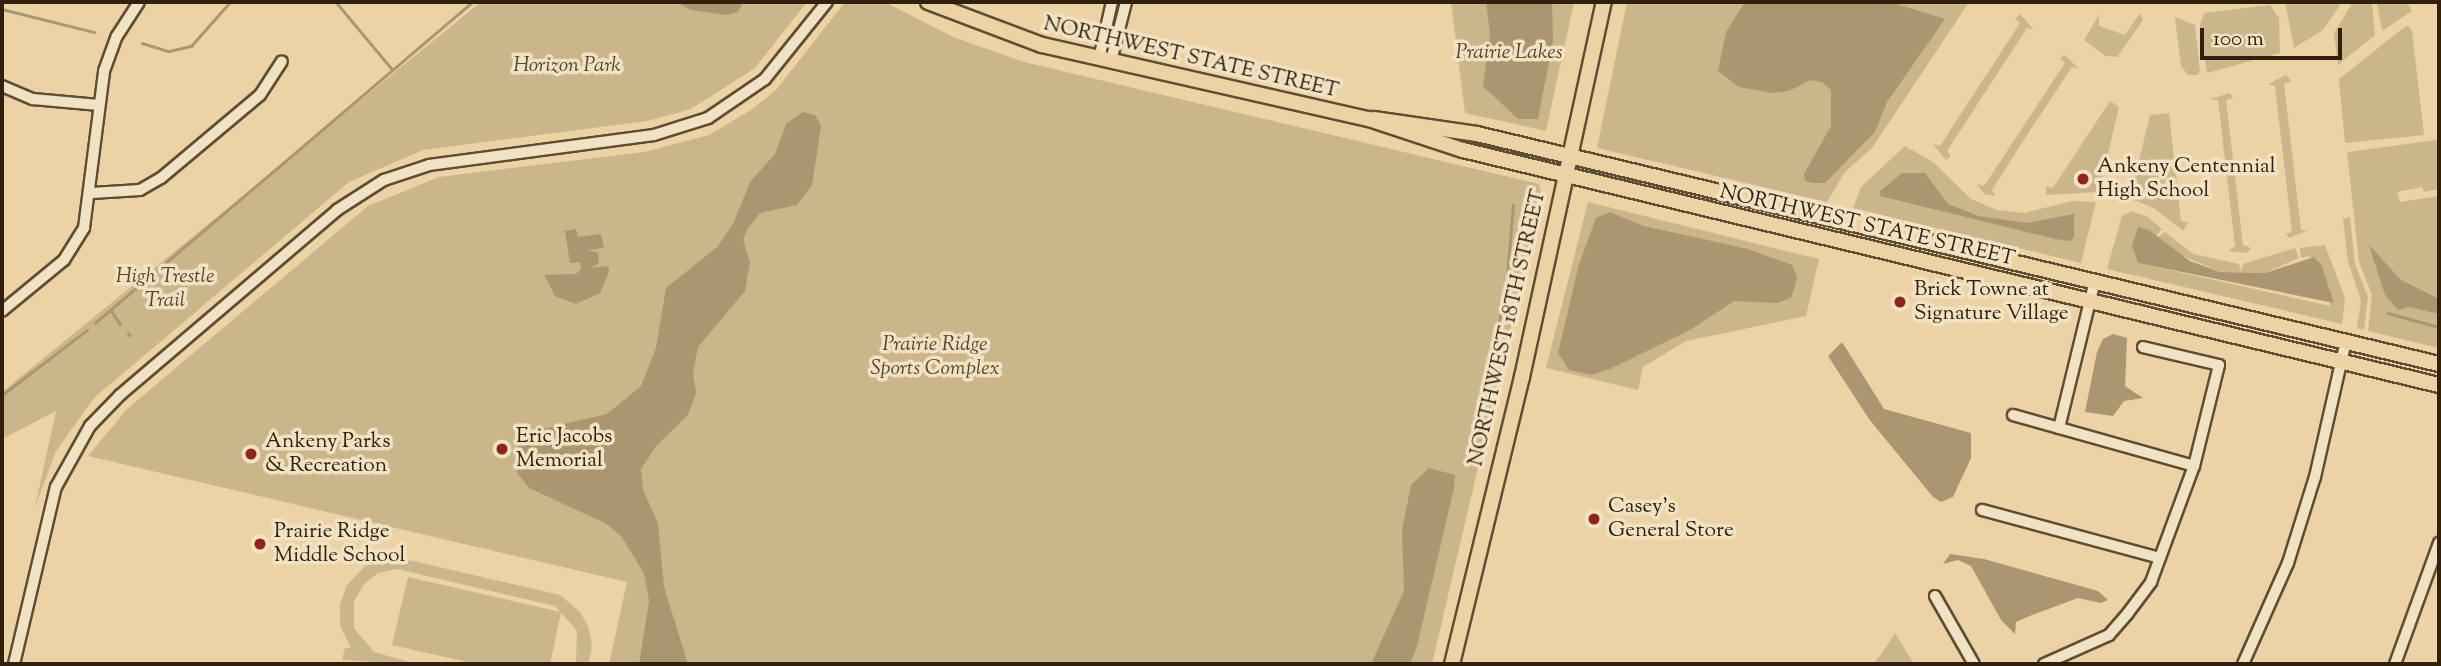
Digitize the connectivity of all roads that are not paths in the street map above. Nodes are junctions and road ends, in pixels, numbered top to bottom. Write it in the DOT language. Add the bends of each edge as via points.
graph roads {
  1 [pos="139,2"];
  2 [pos="827,2"];
  3 [pos="928,2"];
  4 [pos="1112,2"];
  5 [pos="1126,2"];
  6 [pos="1604,2"];
  7 [pos="1105,60"];
  8 [pos="282,61"];
  9 [pos="2,86"];
  10 [pos="99,105"];
  11 [pos="1369,119"];
  12 [pos="1570,156"];
  13 [pos="1566,174"];
  14 [pos="92,193"];
  15 [pos="2095,279"];
  16 [pos="2091,302"];
  17 [pos="2,311"];
  18 [pos="2346,341"];
  19 [pos="2143,347"];
  20 [pos="2341,363"];
  21 [pos="2439,364"];
  22 [pos="2439,386"];
  23 [pos="2013,415"];
  24 [pos="2059,428"];
  25 [pos="2194,466"];
  26 [pos="1982,510"];
  27 [pos="2439,543"];
  28 [pos="2160,558"];
  29 [pos="1935,596"];
  30 [pos="2064,661"];
  31 [pos="14,664"];
  32 [pos="1452,664"];
  33 [pos="1974,664"];
  34 [pos="2044,664"];
  35 [pos="2243,664"];
  36 [pos="2395,664"];
  1 -- 10 [label="street" via="109,53"];
  2 -- 31 [label="street" via="765,79 708,118 654,135 429,164 384,180 337,210 90,426 56,487"];
  3 -- 7 [label="main road, NORTHWEST STATE STREET" via="1006,34"];
  4 -- 7 [label="street"];
  5 -- 7 [label="street"];
  6 -- 12 [label="main road, NORTHWEST 18TH STREET"];
  7 -- 11 [label="main road, NORTHWEST STATE STREET"];
  8 -- 14 [label="street" via="260,95 161,178 140,190"];
  9 -- 10 [label="street" via="33,99"];
  10 -- 14 [label="street"];
  11 -- 12 [label="main road, NORTHWEST STATE STREET" via="1391,118 1464,131"];
  11 -- 13 [label="main road, NORTHWEST STATE STREET" via="1405,134"];
  12 -- 13 [label="main road, NORTHWEST 18TH STREET"];
  12 -- 15 [label="main road, NORTHWEST STATE STREET"];
  13 -- 16 [label="main road, NORTHWEST STATE STREET"];
  13 -- 32 [label="main road, NORTHWEST 18TH STREET"];
  14 -- 17 [label="street" via="84,228 72,250"];
  15 -- 16 [label="street"];
  15 -- 18 [label="main road, NORTHWEST STATE STREET"];
  16 -- 20 [label="main road, NORTHWEST STATE STREET"];
  16 -- 24 [label="street"];
  18 -- 20 [label="street"];
  18 -- 21 [label="main road, NORTHWEST STATE STREET"];
  19 -- 25 [label="street" via="2219,366"];
  20 -- 22 [label="main road, NORTHWEST STATE STREET"];
  20 -- 35 [label="street" via="2315,477 2292,551"];
  23 -- 24 [label="street"];
  24 -- 25 [label="street"];
  25 -- 28 [label="street"];
  26 -- 28 [label="street"];
  27 -- 36 [label="street"];
  28 -- 30 [label="street" via="2151,582 2109,635"];
  29 -- 33 [label="street"];
  30 -- 34 [label="street"];
}
